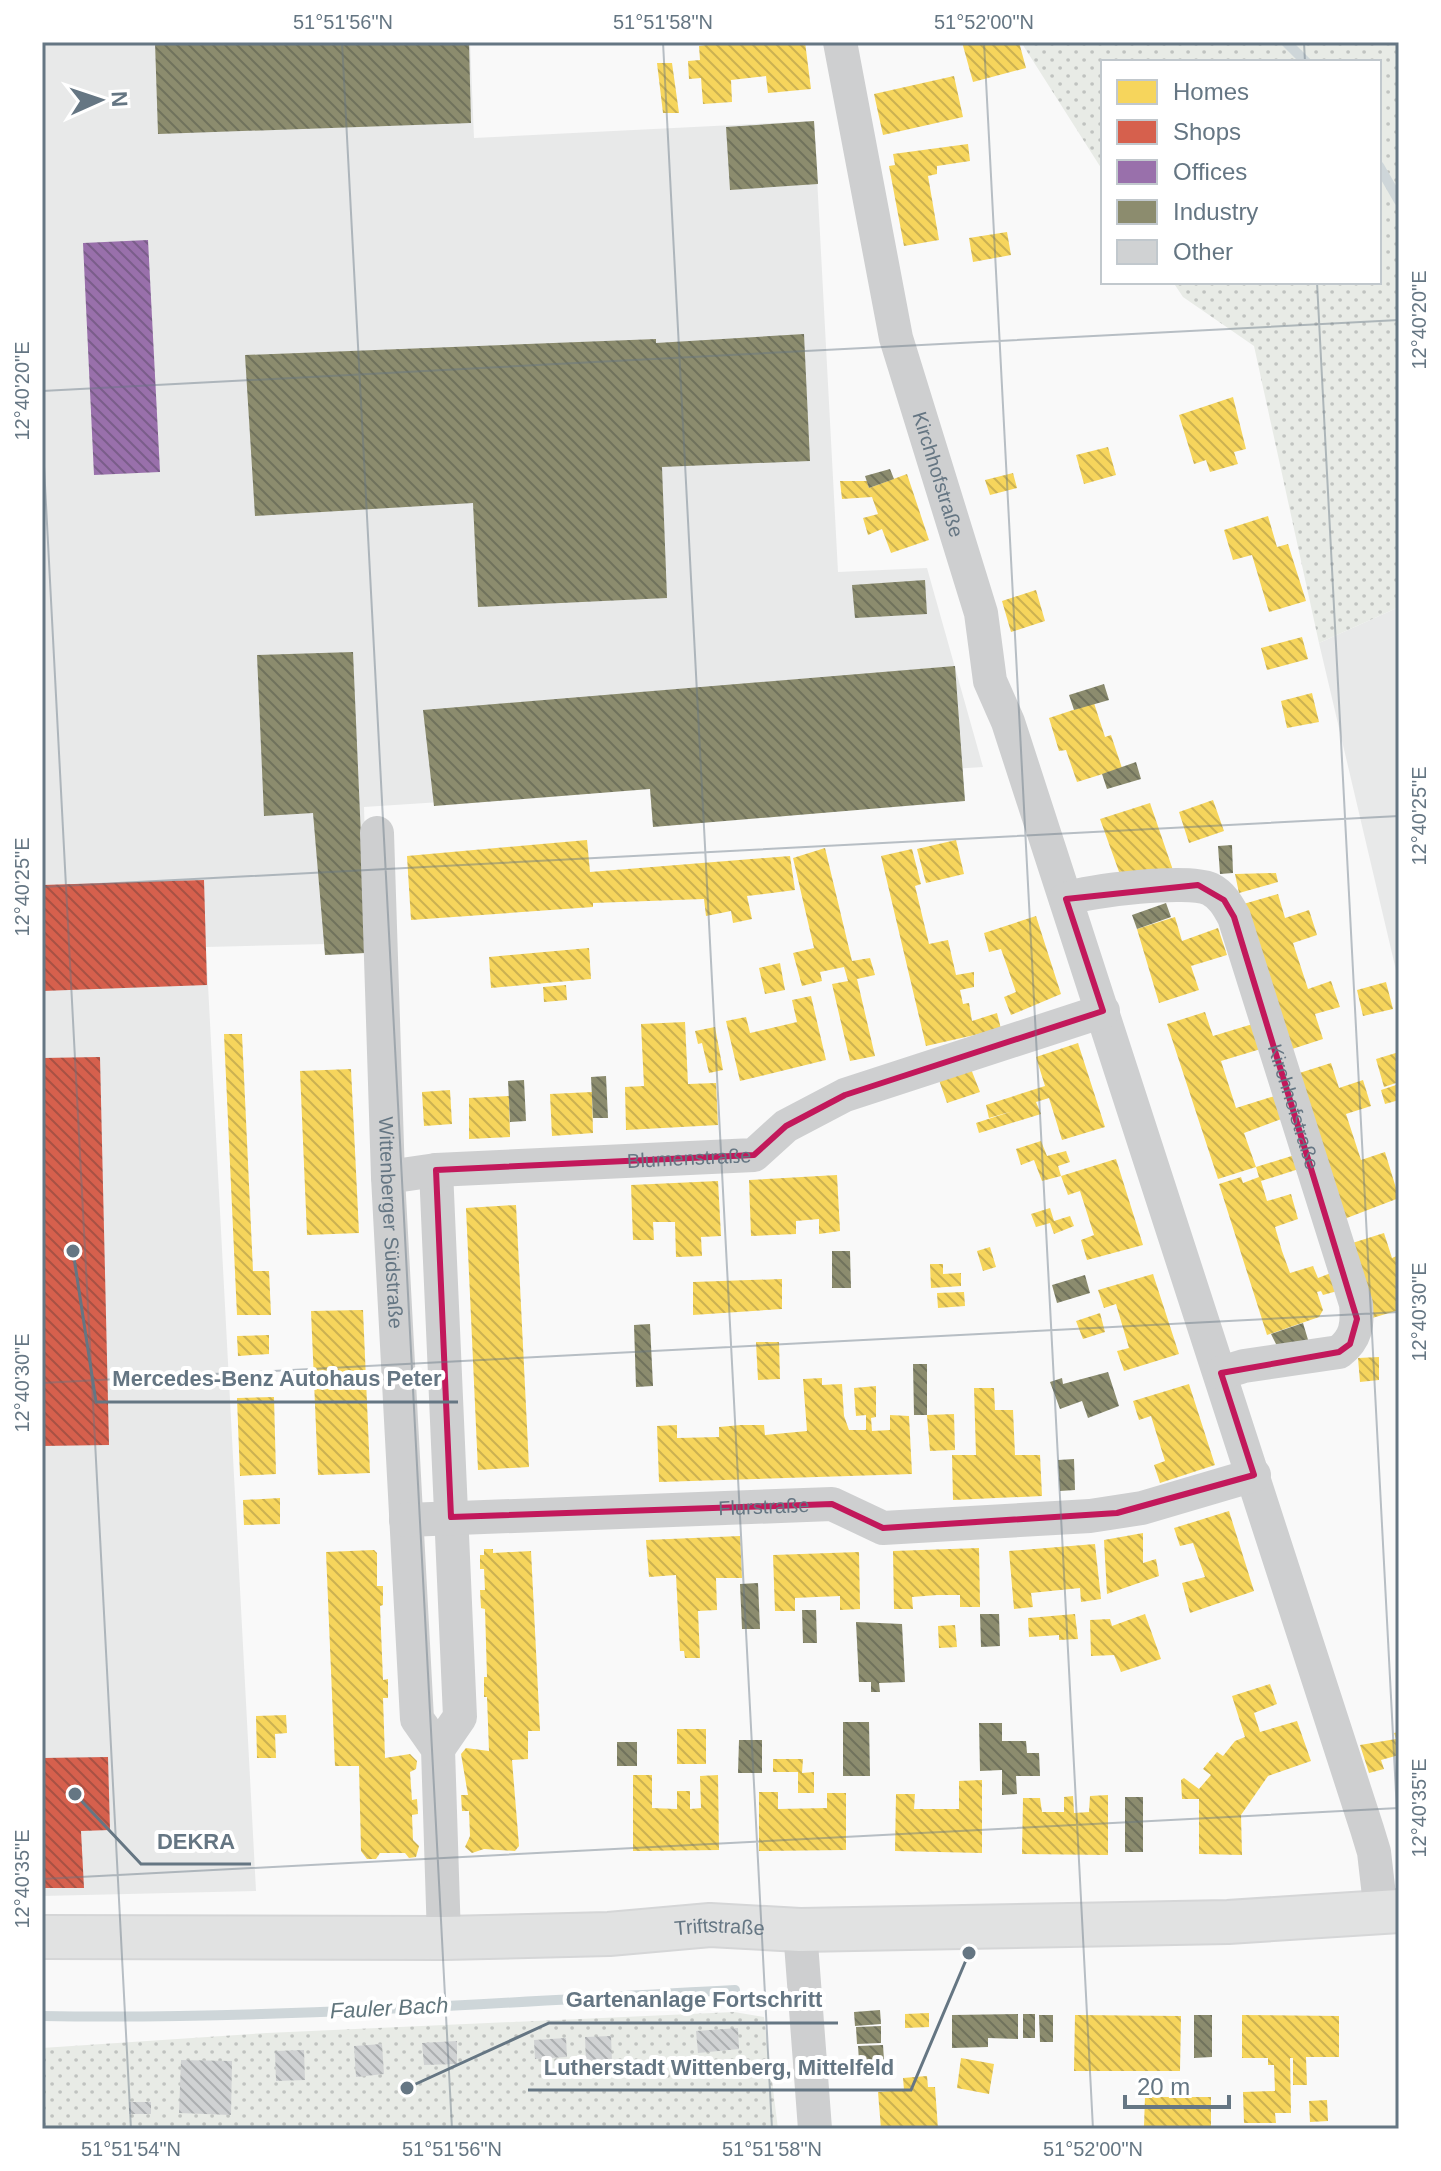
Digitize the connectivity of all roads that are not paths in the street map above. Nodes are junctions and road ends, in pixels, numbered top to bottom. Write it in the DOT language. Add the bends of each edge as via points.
graph roads {
  1 [pos="840,42"];
  2 [pos="377,833"];
  3 [pos="1066,899"];
  4 [pos="1103,1011"];
  5 [pos="436,1170"];
  6 [pos="388,1177"];
  7 [pos="1221,1373"];
  8 [pos="1254,1475"];
  9 [pos="451,1517"];
  10 [pos="406,1520"];
  11 [pos="438,1749"];
  12 [pos="1390,1912"];
  13 [pos="800,1930"];
  14 [pos="42,1937"];
  15 [pos="444,1938"];
  16 [pos="815,2129"];
  1 -- 3 [label="street, Kirchhofstraße" via="900,352 981,613 993,691"];
  2 -- 6 [label="street, Wittenberger Südstraße"];
  3 -- 4 [label="street, Kirchhofstraße"];
  3 -- 7 [label="street, Kirchhofstraße" via="1098,891 1198,885 1224,900 1234,917 1357,1319 1350,1344 1339,1352"];
  4 -- 5 [label="street, Blumenstraße" via="845,1095 786,1126 754,1155"];
  4 -- 7 [label="street, Kirchhofstraße"];
  5 -- 6 [label="street, Blumenstraße"];
  5 -- 9 [label="street"];
  6 -- 10 [label="street, Wittenberger Südstraße"];
  7 -- 8 [label="street, Kirchhofstraße"];
  8 -- 9 [label="street, Flurstraße" via="1117,1513 883,1528 832,1504"];
  8 -- 12 [label="street, Kirchhofstraße"];
  9 -- 10 [label="street, Flurstraße"];
  9 -- 11 [label="street" via="460,1717"];
  10 -- 11 [label="street, Wittenberger Südstraße" via="417,1719"];
  11 -- 15 [label="street"];
  12 -- 13 [label="main road, Triftstraße" via="1228,1922"];
  13 -- 15 [label="main road, Triftstraße" via="710,1925 609,1934"];
  13 -- 16 [label="street"];
  14 -- 15 [label="main road, Triftstraße"];
}
